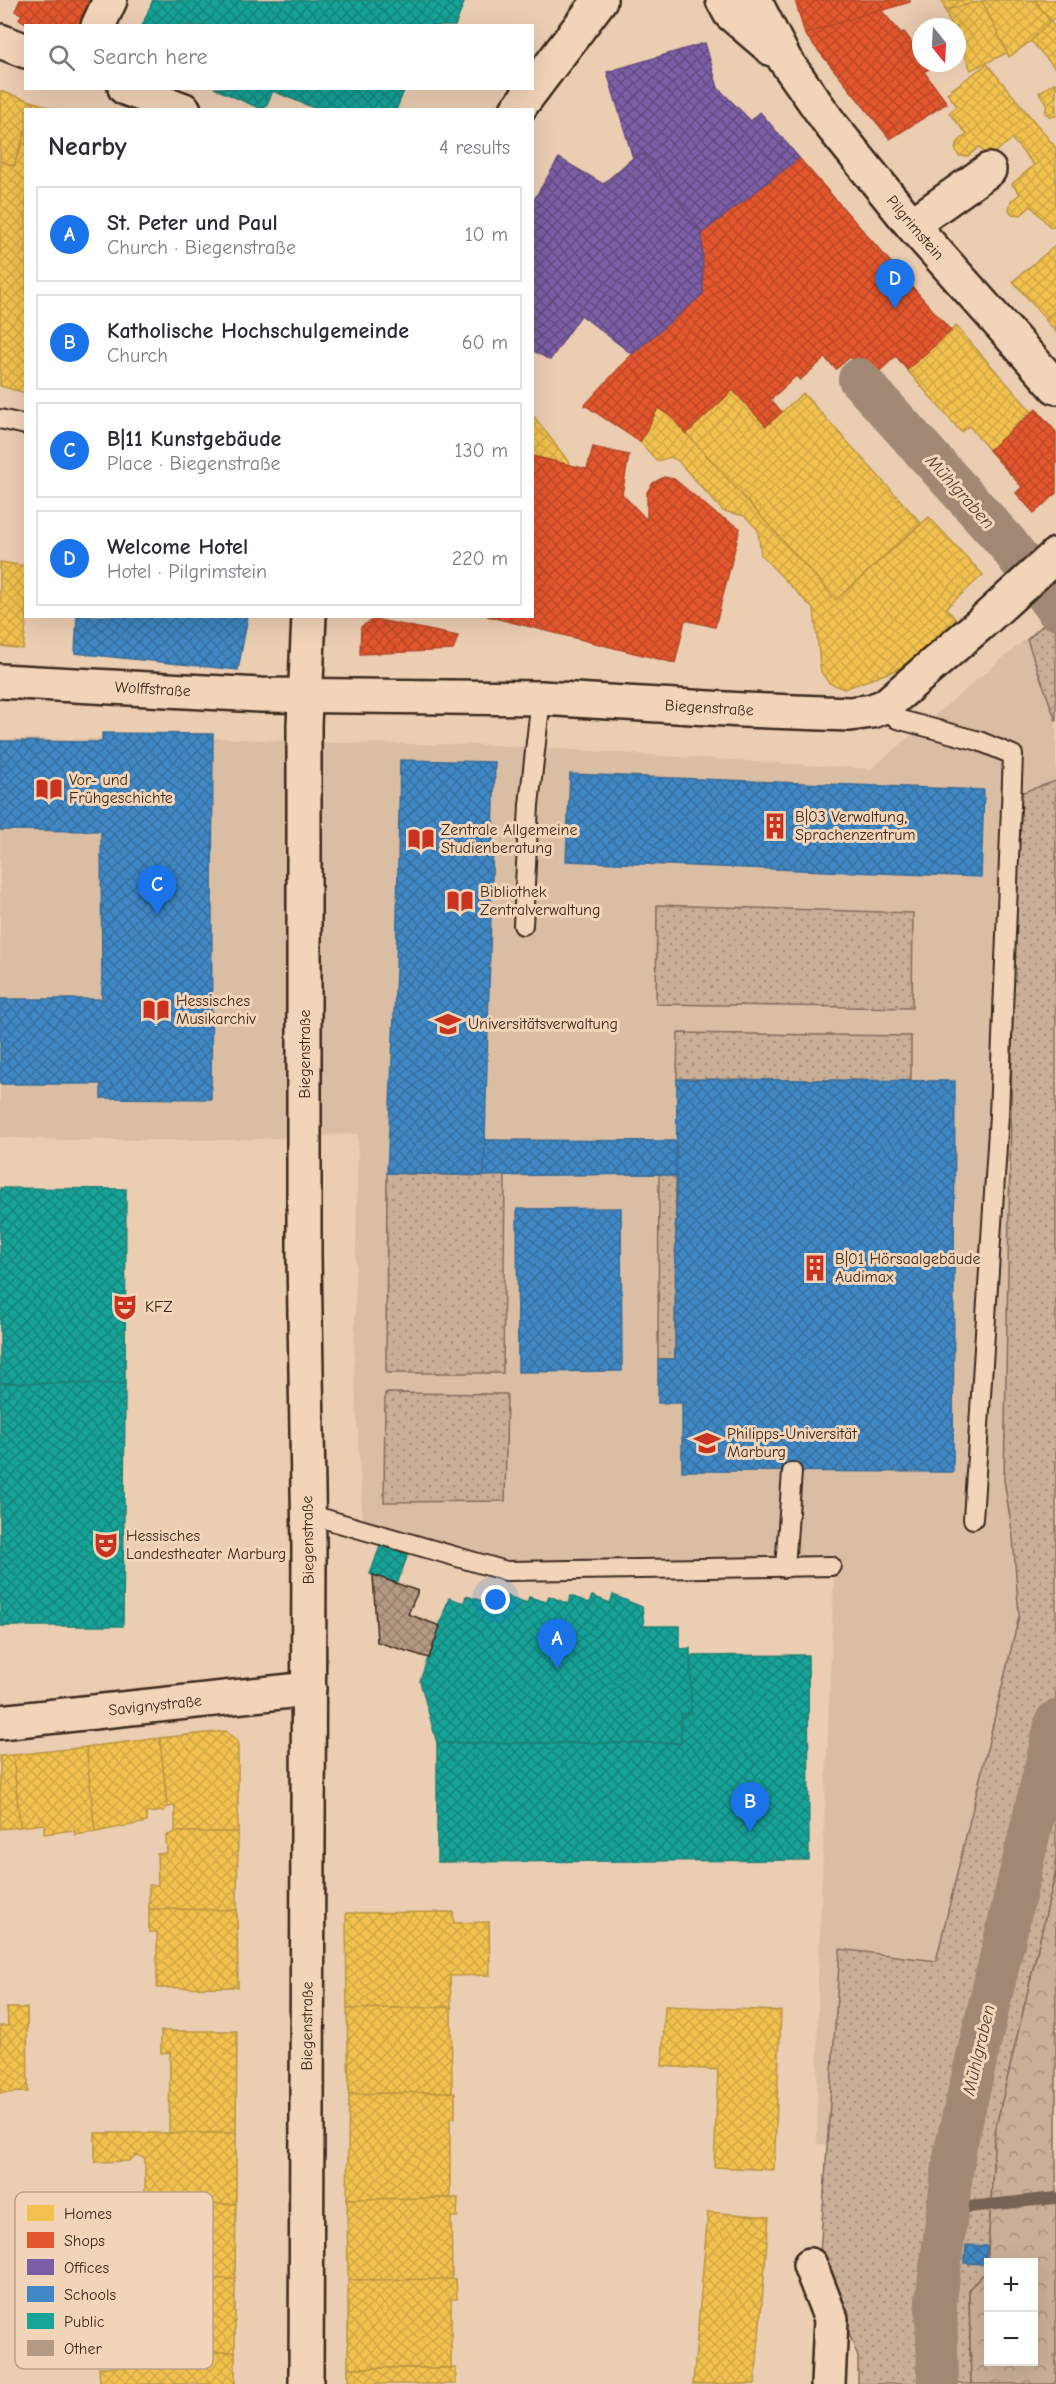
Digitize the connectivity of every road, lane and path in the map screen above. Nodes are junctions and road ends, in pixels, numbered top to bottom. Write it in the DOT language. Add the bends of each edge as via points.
graph roads {
  1 [pos="110,0"];
  2 [pos="600,0"];
  3 [pos="723,0"];
  4 [pos="754,0"];
  5 [pos="99,24"];
  6 [pos="0,41"];
  7 [pos="24,50"];
  8 [pos="785,60"];
  9 [pos="534,89"];
  10 [pos="130,90"];
  11 [pos="533,90"];
  12 [pos="179,108"];
  13 [pos="519,108"];
  14 [pos="989,170"];
  15 [pos="924,216"];
  16 [pos="1056,387"];
  17 [pos="0,420"];
  18 [pos="24,425"];
  19 [pos="1056,555"];
  20 [pos="309,618"];
  21 [pos="0,681"];
  22 [pos="305,696"];
  23 [pos="541,698"];
  24 [pos="885,706"];
  25 [pos="523,925"];
  26 [pos="792,1472"];
  27 [pos="308,1514"];
  28 [pos="973,1519"];
  29 [pos="831,1566"];
  30 [pos="785,1568"];
  31 [pos="309,1689"];
  32 [pos="0,1722"];
  33 [pos="810,2265"];
  34 [pos="306,2384"];
  35 [pos="828,2384"];
  1 -- 5 [label="main road"];
  2 -- 9 [label="main road"];
  3 -- 8 [label="main road, Pilgrimstein" via="730,13"];
  4 -- 8 [label="main road, Pilgrimstein"];
  6 -- 7 [label="main road"];
  8 -- 16 [label="main road, Pilgrimstein" via="910,224"];
  10 -- 12 [label="main road"];
  11 -- 13 [label="main road"];
  14 -- 15 [label="main road, Pilgrimstein"];
  17 -- 18 [label="lane"];
  19 -- 24 [label="main road, Biegenstraße"];
  20 -- 22 [label="main road, Biegenstraße"];
  21 -- 22 [label="main road, Wolffstraße"];
  22 -- 23 [label="main road, Biegenstraße"];
  22 -- 27 [label="main road, Biegenstraße" via="304,1257"];
  23 -- 24 [label="main road, Biegenstraße" via="850,714"];
  23 -- 25 [label="lane" via="529,805"];
  24 -- 28 [label="lane" via="897,719 979,741 1013,755 999,1115"];
  26 -- 30 [label="lane"];
  27 -- 30 [label="lane" via="506,1571"];
  27 -- 31 [label="main road, Biegenstraße"];
  29 -- 30 [label="lane"];
  31 -- 32 [label="main road, Savignystraße"];
  31 -- 34 [label="main road, Biegenstraße"];
  33 -- 35 [label="main road" via="831,2319"];
}
